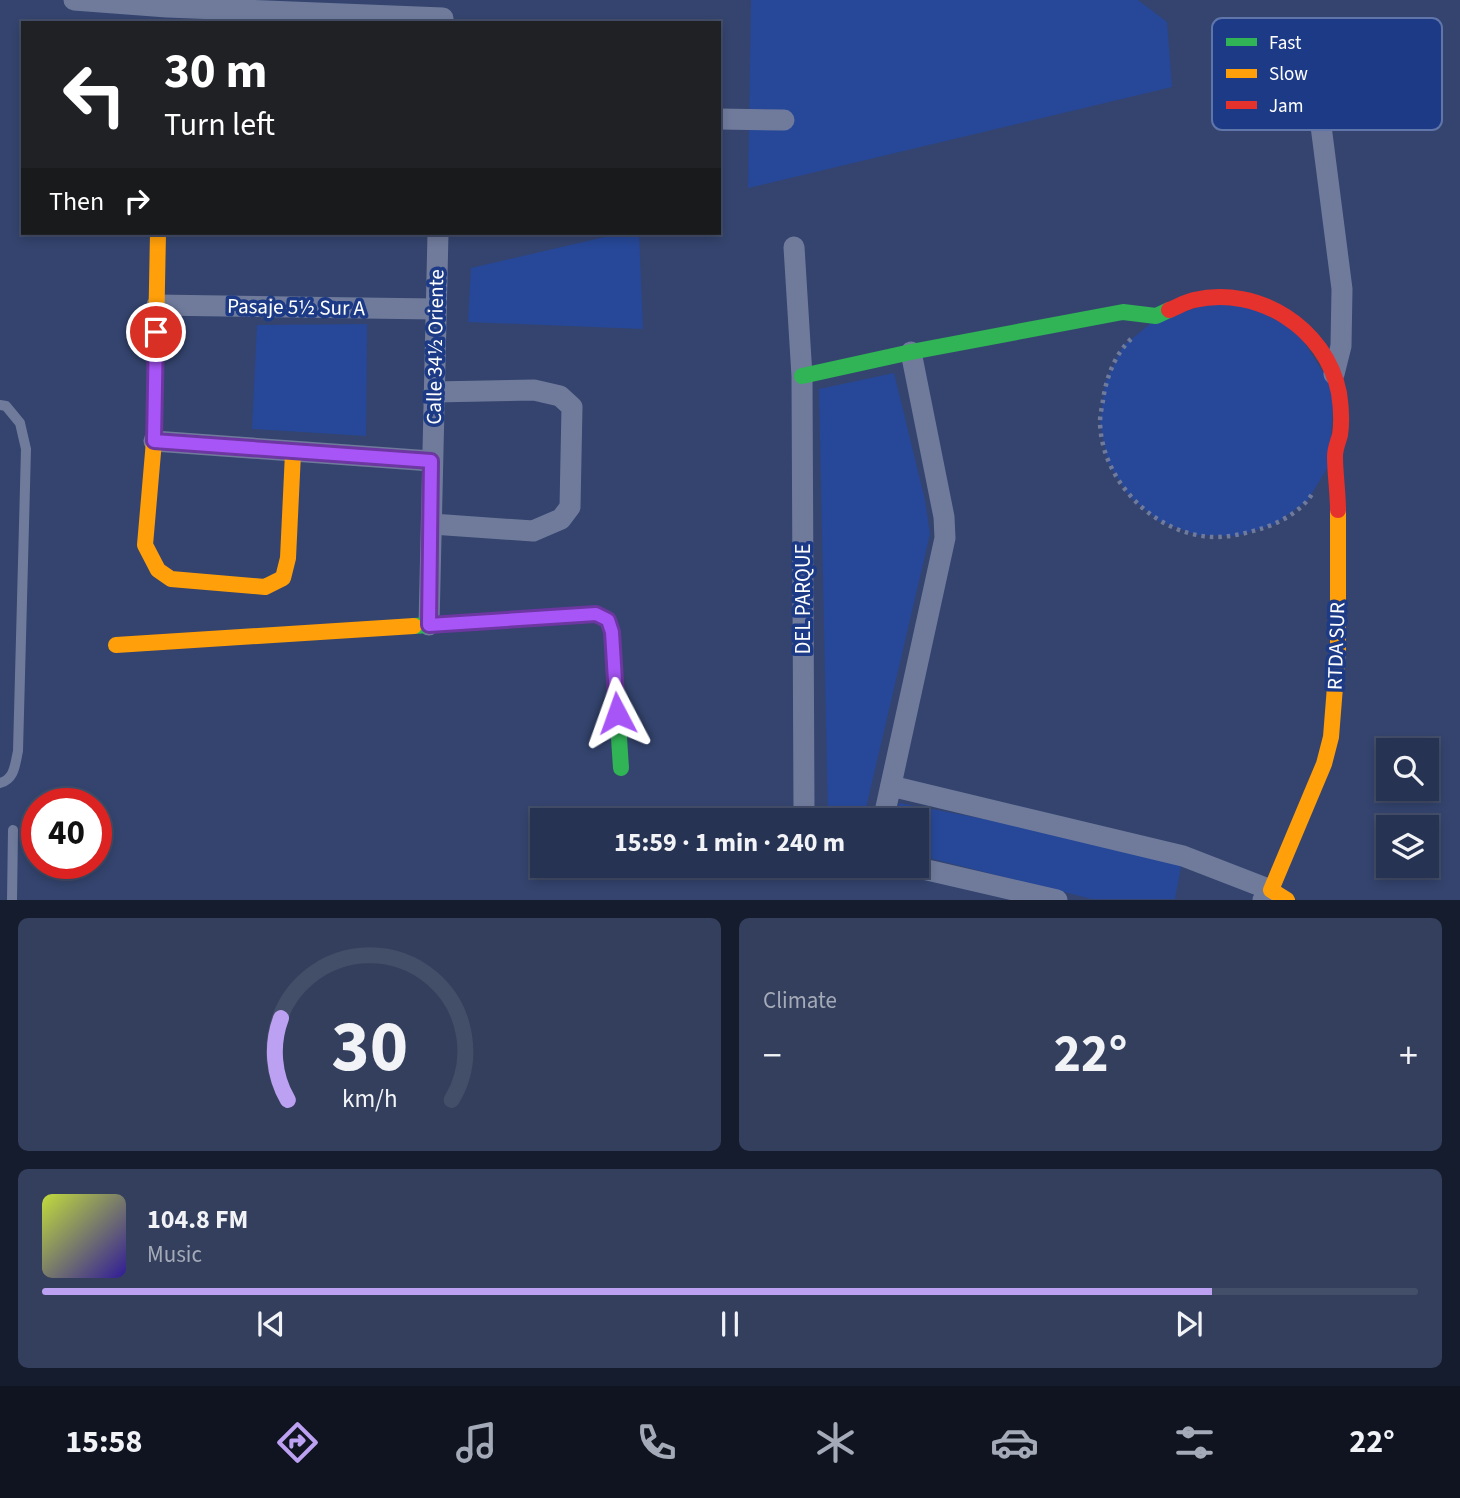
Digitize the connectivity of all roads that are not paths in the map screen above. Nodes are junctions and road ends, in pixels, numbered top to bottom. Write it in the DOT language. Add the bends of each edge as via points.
graph roads {
  1 [pos="74,0"];
  2 [pos="167,10"];
  3 [pos="443,14"];
  4 [pos="721,119"];
  5 [pos="784,120"];
  6 [pos="1322,130"];
  7 [pos="158,235"];
  8 [pos="438,235"];
  9 [pos="794,247"];
  10 [pos="157,305"];
  11 [pos="435,309"];
  12 [pos="911,352"];
  13 [pos="1334,374"];
  14 [pos="802,376"];
  15 [pos="434,392"];
  16 [pos="0,405"];
  17 [pos="154,441"];
  18 [pos="293,453"];
  19 [pos="431,461"];
  20 [pos="432,524"];
  21 [pos="429,625"];
  22 [pos="116,645"];
  23 [pos="621,768"];
  24 [pos="0,783"];
  25 [pos="891,786"];
  26 [pos="804,808"];
  27 [pos="886,808"];
  28 [pos="13,830"];
  29 [pos="929,870"];
  30 [pos="1274,896"];
  31 [pos="12,900"];
  32 [pos="1058,900"];
  1 -- 2 [label="street"];
  2 -- 3 [label="street"];
  4 -- 5 [label="street"];
  6 -- 13 [label="street, RTDA SUR" via="1342,289 1341,346"];
  7 -- 10 [label="street"];
  8 -- 11 [label="street, Calle 34½ Oriente"];
  9 -- 14 [label="street, DEL PARQUE"];
  10 -- 11 [label="street, Pasaje 5½ Sur A"];
  10 -- 17 [label="street"];
  11 -- 15 [label="street, Calle 34½ Oriente"];
  12 -- 13 [label="street, RTDA SUR" via="1123,312 1156,316 1193,300 1233,297 1264,304 1291,319 1313,340"];
  12 -- 14 [label="street"];
  12 -- 25 [label="street" via="945,538"];
  13 -- 30 [label="street, RTDA SUR" via="1341,414 1335,454 1338,649 1331,737"];
  14 -- 26 [label="street, DEL PARQUE"];
  15 -- 19 [label="street, Calle 34½ Oriente"];
  15 -- 20 [label="street" via="534,390 560,396 572,407 570,507 561,519 533,531"];
  16 -- 24 [label="lane" via="20,423 26,449 18,751 13,773"];
  17 -- 18 [label="street"];
  17 -- 18 [label="street" via="145,545 158,569 171,579 265,587 283,578"];
  18 -- 19 [label="street"];
  19 -- 20 [label="street, Calle 34½ Oriente"];
  20 -- 21 [label="street, Calle 34½ Oriente"];
  21 -- 22 [label="street"];
  21 -- 23 [label="street" via="596,614 608,620"];
  25 -- 27 [label="street"];
  25 -- 30 [label="street" via="1183,856"];
  28 -- 31 [label="lane"];
  29 -- 32 [label="street"];
}
